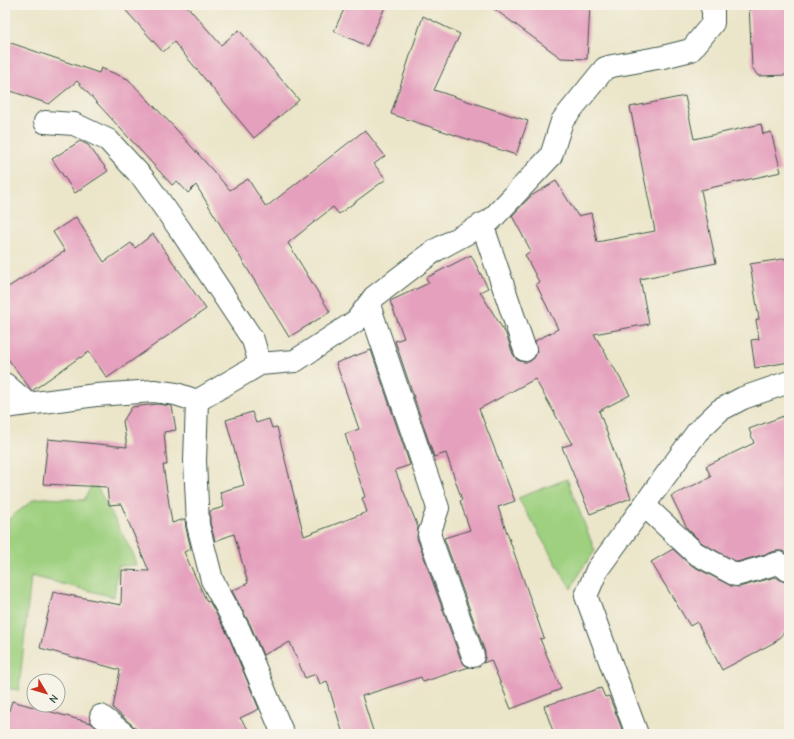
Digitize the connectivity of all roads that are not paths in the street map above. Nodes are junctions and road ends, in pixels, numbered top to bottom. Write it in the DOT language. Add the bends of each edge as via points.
graph roads {
  1 [pos="711,5"];
  2 [pos="45,122"];
  3 [pos="482,224"];
  4 [pos="369,305"];
  5 [pos="525,350"];
  6 [pos="260,364"];
  7 [pos="789,382"];
  8 [pos="5,384"];
  9 [pos="197,401"];
  10 [pos="27,404"];
  11 [pos="5,407"];
  12 [pos="644,506"];
  13 [pos="789,571"];
  14 [pos="473,656"];
  15 [pos="101,716"];
  16 [pos="124,734"];
  17 [pos="282,734"];
  18 [pos="637,734"];
  1 -- 3 [label="street" via="713,23 691,50 605,68 562,121 551,156 491,220"];
  2 -- 6 [label="street" via="74,124 108,140 142,178 181,231 253,340"];
  3 -- 4 [label="street" via="421,260 374,297"];
  3 -- 5 [label="street"];
  4 -- 6 [label="street" via="356,321 295,361"];
  4 -- 14 [label="street" via="438,508 429,534"];
  6 -- 9 [label="street"];
  7 -- 12 [label="street" via="743,398 720,410 698,431"];
  8 -- 10 [label="street"];
  9 -- 10 [label="street" via="176,394 154,391"];
  9 -- 17 [label="street" via="195,461 198,525 212,580 239,630"];
  10 -- 11 [label="street"];
  12 -- 13 [label="street" via="695,553 736,575 779,563"];
  12 -- 18 [label="street" via="597,570 586,596"];
  15 -- 16 [label="street"];
}
